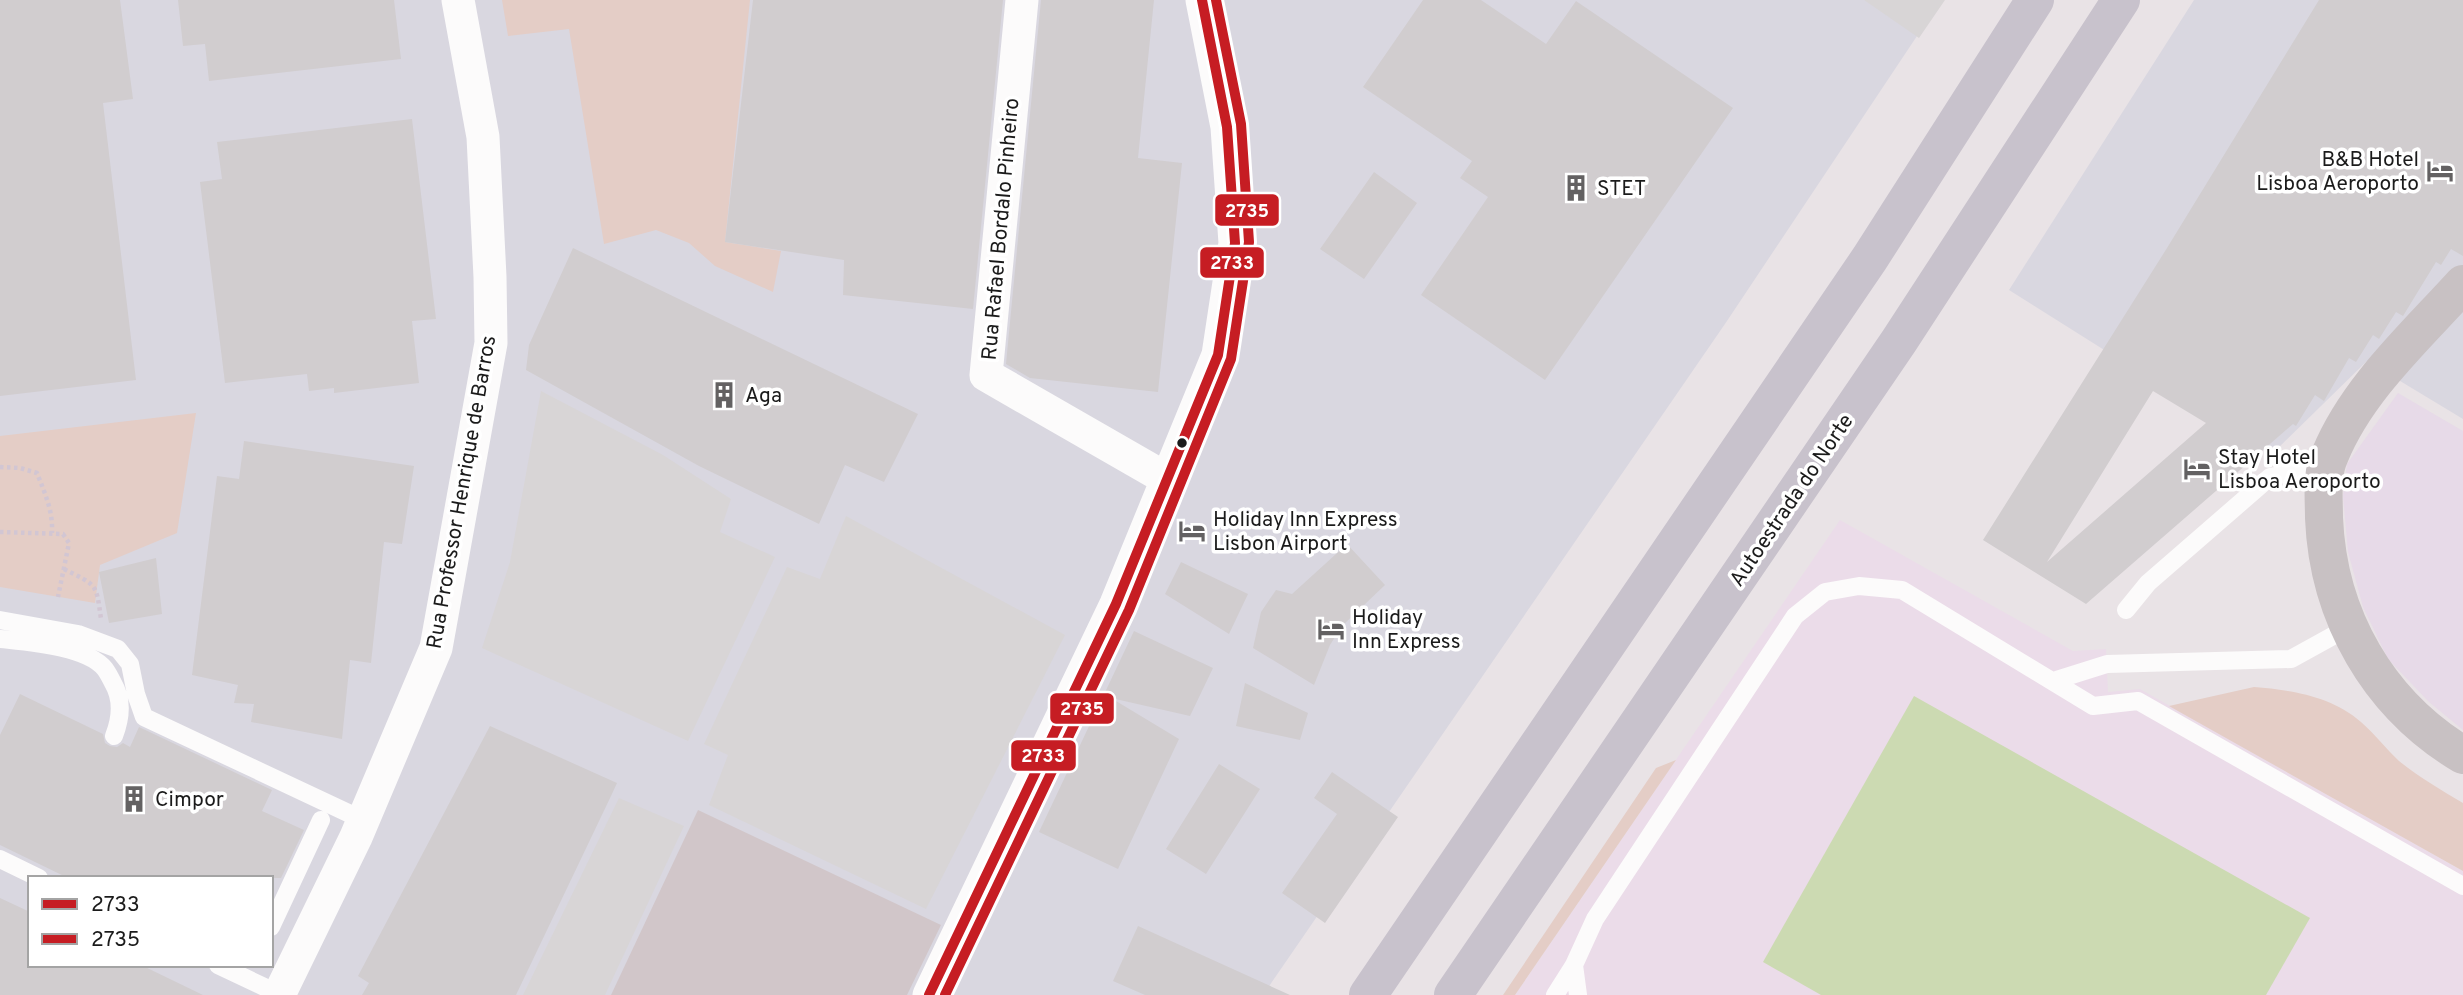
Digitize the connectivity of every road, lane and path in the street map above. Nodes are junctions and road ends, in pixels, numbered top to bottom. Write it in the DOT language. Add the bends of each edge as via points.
graph roads {
  1 [pos="458,0"];
  2 [pos="1022,0"];
  3 [pos="1202,0"];
  4 [pos="2035,0"];
  5 [pos="2121,0"];
  6 [pos="2463,284"];
  7 [pos="0,467"];
  8 [pos="2325,472"];
  9 [pos="1167,479"];
  10 [pos="0,532"];
  11 [pos="51,533"];
  12 [pos="64,569"];
  13 [pos="58,597"];
  14 [pos="2126,610"];
  15 [pos="0,620"];
  16 [pos="102,621"];
  17 [pos="2349,628"];
  18 [pos="0,639"];
  19 [pos="2053,681"];
  20 [pos="114,736"];
  21 [pos="2463,755"];
  22 [pos="321,820"];
  23 [pos="363,820"];
  24 [pos="0,859"];
  25 [pos="35,876"];
  26 [pos="2463,886"];
  27 [pos="284,935"];
  28 [pos="1574,965"];
  29 [pos="227,967"];
  30 [pos="249,972"];
  31 [pos="279,995"];
  32 [pos="929,995"];
  33 [pos="1367,995"];
  34 [pos="1453,995"];
  35 [pos="1555,995"];
  36 [pos="1578,995"];
  1 -- 23 [label="street, Rua Professor Henrique de Barros" via="483,136 491,343 436,648"];
  2 -- 9 [label="street, Rua Rafael Bordalo Pinheiro" via="986,375"];
  3 -- 9 [label="street" via="1227,127 1235,243 1218,355"];
  4 -- 33 [label="highway" via="1870,258"];
  5 -- 34 [label="highway, Autoestrada do Norte" via="1899,341"];
  6 -- 8 [label="street" via="2345,422"];
  7 -- 11 [label="path" via="37,473 50,505"];
  8 -- 14 [label="lane" via="2270,477 2148,583"];
  8 -- 17 [label="street" via="2327,556"];
  9 -- 32 [label="street" via="1116,604"];
  10 -- 11 [label="path"];
  11 -- 12 [label="path" via="63,534 69,543"];
  12 -- 13 [label="path"];
  12 -- 16 [label="path" via="97,590"];
  15 -- 23 [label="lane" via="78,634 118,649 130,664 144,717"];
  17 -- 19 [label="lane" via="2291,659 2107,663"];
  17 -- 21 [label="street" via="2384,688 2406,712"];
  18 -- 20 [label="lane" via="86,655 104,667 120,694 120,722"];
  19 -- 26 [label="lane" via="2093,706 2138,701"];
  19 -- 28 [label="lane" via="1902,590 1859,586 1825,593 1795,616 1595,919"];
  22 -- 27 [label="lane"];
  23 -- 27 [label="street, Rua Professor Henrique de Barros"];
  24 -- 25 [label="lane"];
  27 -- 31 [label="street, Rua Professor Henrique de Barros"];
  28 -- 35 [label="lane"];
  28 -- 36 [label="lane"];
  29 -- 30 [label="lane"];
  30 -- 31 [label="lane"];
}
